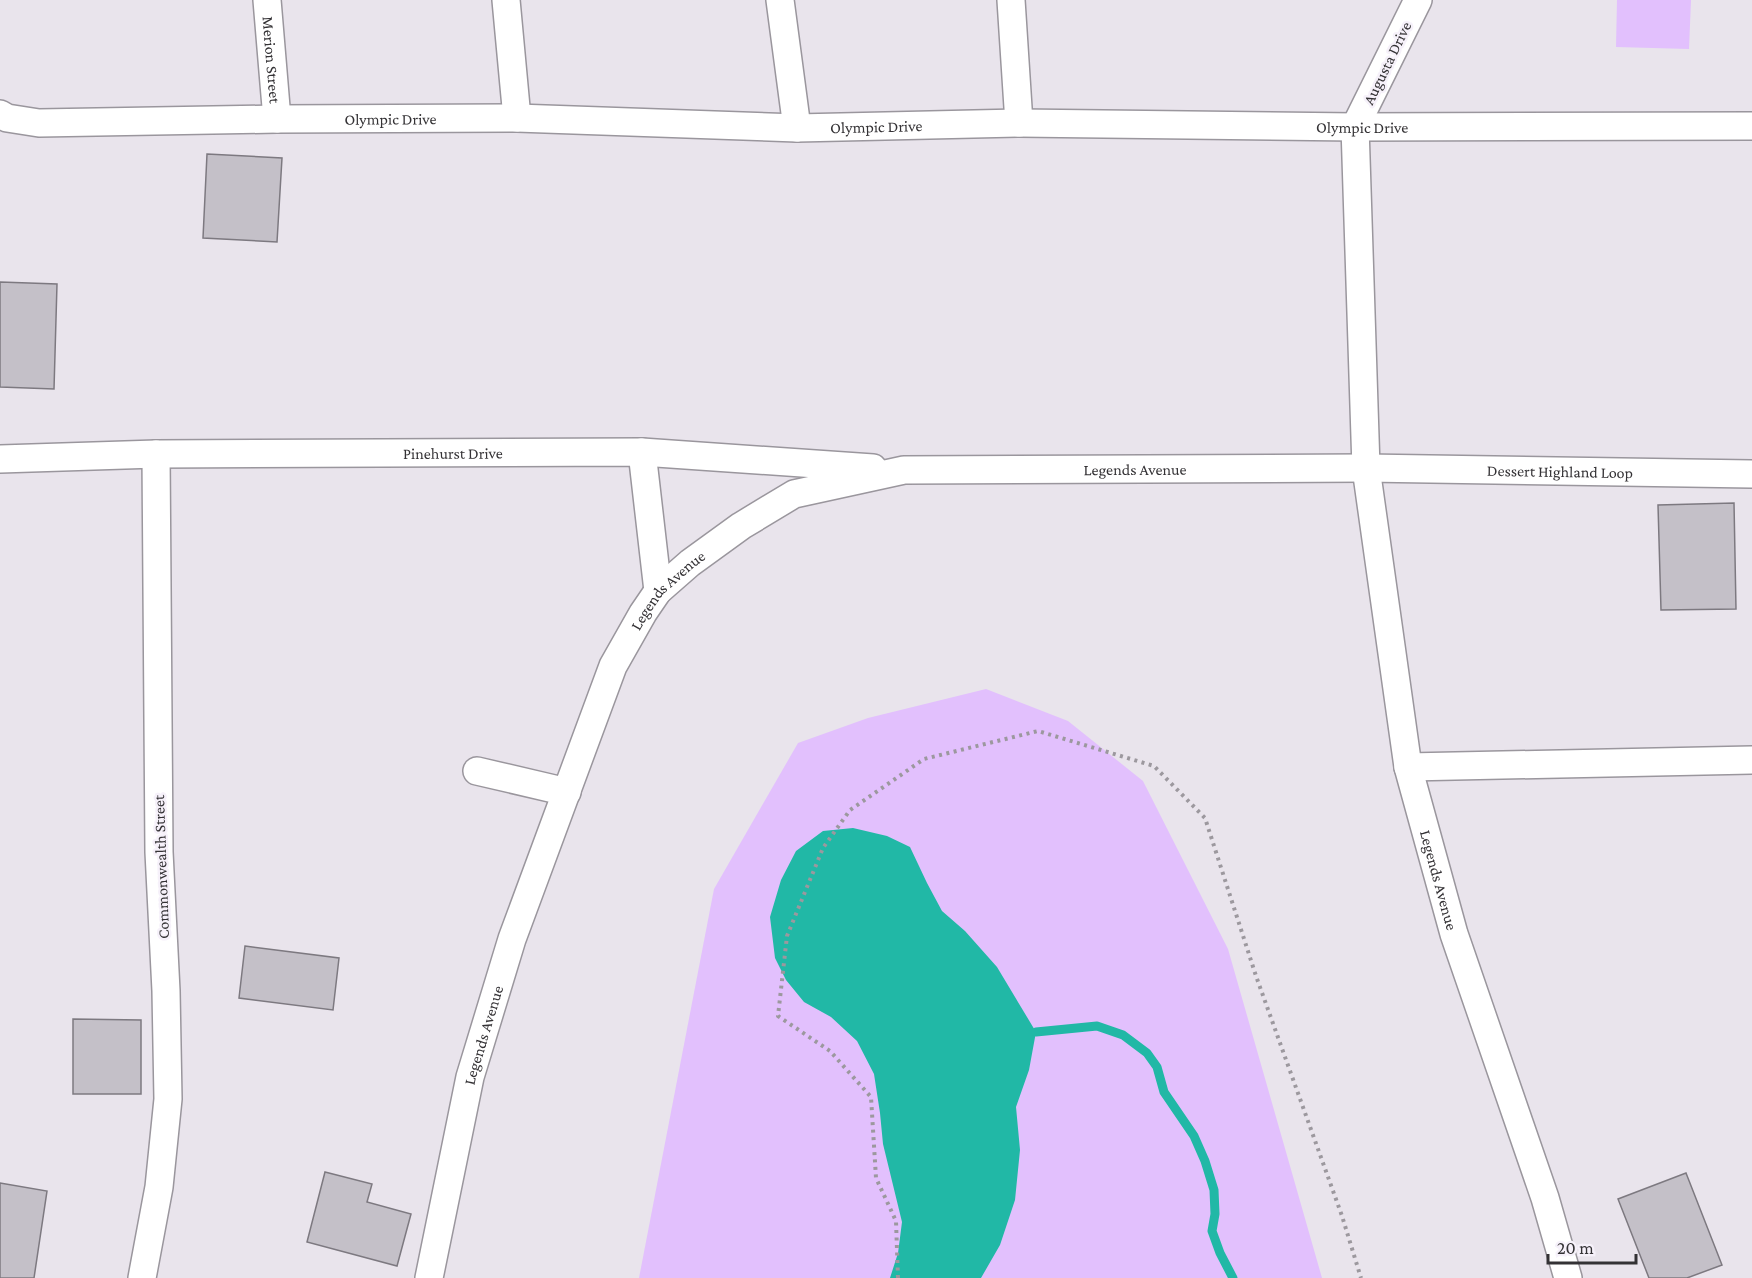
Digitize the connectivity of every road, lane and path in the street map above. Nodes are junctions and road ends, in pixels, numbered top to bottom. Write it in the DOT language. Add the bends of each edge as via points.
graph roads {
  1 [pos="267,0"];
  2 [pos="506,0"];
  3 [pos="780,0"];
  4 [pos="1011,0"];
  5 [pos="1418,0"];
  6 [pos="0,114"];
  7 [pos="517,118"];
  8 [pos="277,119"];
  9 [pos="1019,123"];
  10 [pos="1752,126"];
  11 [pos="1355,127"];
  12 [pos="796,128"];
  13 [pos="642,452"];
  14 [pos="156,454"];
  15 [pos="0,459"];
  16 [pos="1366,468"];
  17 [pos="904,470"];
  18 [pos="1752,474"];
  19 [pos="658,591"];
  20 [pos="1752,760"];
  21 [pos="1408,767"];
  22 [pos="477,771"];
  23 [pos="567,792"];
  24 [pos="142,1278"];
  25 [pos="429,1278"];
  26 [pos="898,1278"];
  27 [pos="1360,1278"];
  28 [pos="1568,1278"];
  1 -- 8 [label="street, Merion Street"];
  2 -- 7 [label="street"];
  3 -- 12 [label="street"];
  4 -- 9 [label="street"];
  5 -- 11 [label="street, Augusta Drive"];
  6 -- 8 [label="street, Olympic Drive" via="39,123"];
  7 -- 8 [label="street, Olympic Drive"];
  7 -- 12 [label="street, Olympic Drive"];
  9 -- 11 [label="street, Olympic Drive"];
  9 -- 12 [label="street, Olympic Drive"];
  10 -- 11 [label="street, Olympic Drive"];
  11 -- 16 [label="street, Legends Avenue"];
  13 -- 14 [label="street, Pinehurst Drive"];
  13 -- 17 [label="street, Pinehurst Drive"];
  13 -- 19 [label="street"];
  14 -- 15 [label="street, Pinehurst Drive"];
  14 -- 24 [label="street, Commonwealth Street" via="159,852 168,1099 159,1187"];
  16 -- 17 [label="street, Legends Avenue"];
  16 -- 18 [label="street, Dessert Highland Loop"];
  16 -- 21 [label="street, Legends Avenue"];
  17 -- 19 [label="street, Legends Avenue" via="794,494 741,526"];
  19 -- 23 [label="street, Legends Avenue" via="613,666"];
  20 -- 21 [label="street"];
  21 -- 28 [label="street, Legends Avenue" via="1454,934 1545,1198"];
  22 -- 23 [label="street"];
  23 -- 25 [label="street, Legends Avenue" via="512,939 470,1077"];
  26 -- 27 [label="path" via="896,1221 876,1178 871,1097 830,1051 778,1016 787,936 823,848 850,810 924,759 1038,731 1154,766 1205,818"];
}
